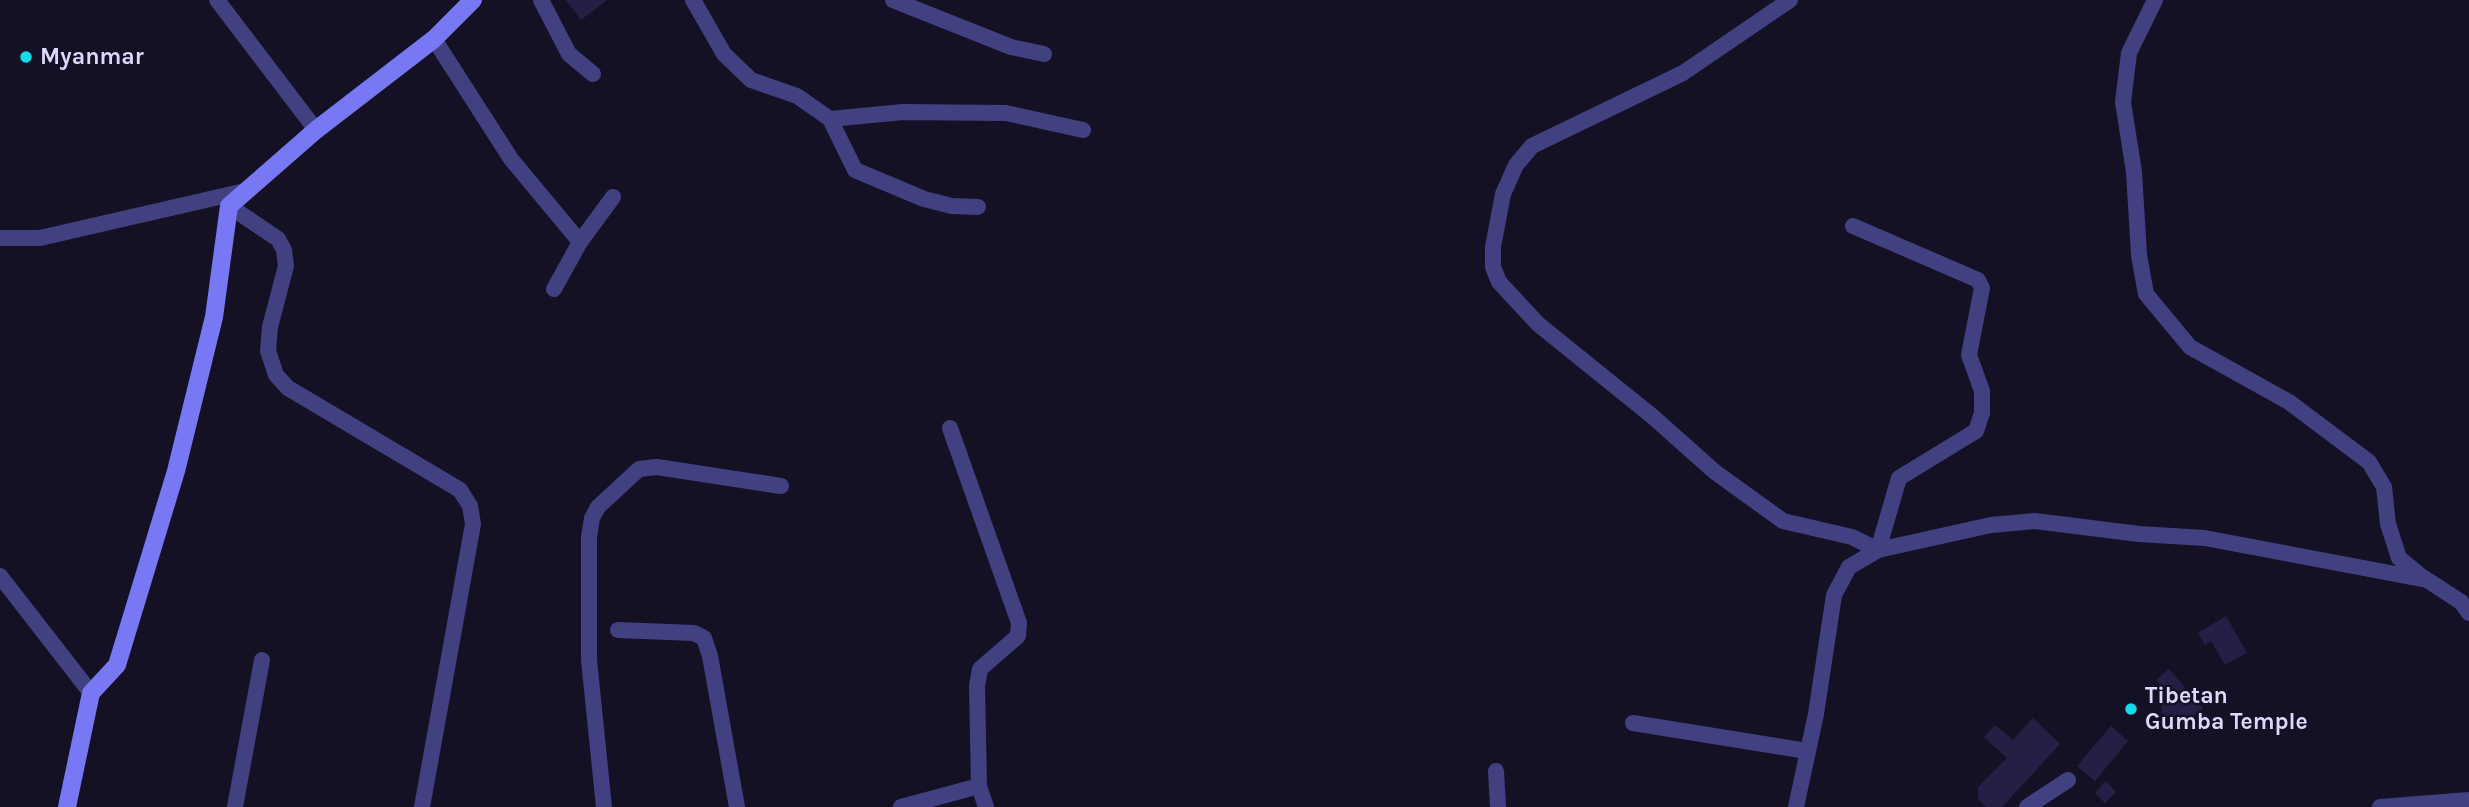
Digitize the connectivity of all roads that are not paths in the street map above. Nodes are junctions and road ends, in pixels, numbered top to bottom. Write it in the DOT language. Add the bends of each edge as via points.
graph roads {
  1 [pos="217,0"];
  2 [pos="474,0"];
  3 [pos="541,0"];
  4 [pos="693,0"];
  5 [pos="893,0"];
  6 [pos="1790,0"];
  7 [pos="2155,0"];
  8 [pos="434,39"];
  9 [pos="1044,54"];
  10 [pos="593,74"];
  11 [pos="830,119"];
  12 [pos="316,130"];
  13 [pos="1083,130"];
  14 [pos="245,191"];
  15 [pos="613,197"];
  16 [pos="229,206"];
  17 [pos="978,207"];
  18 [pos="1853,226"];
  19 [pos="0,238"];
  20 [pos="580,242"];
  21 [pos="554,289"];
  22 [pos="950,428"];
  23 [pos="781,486"];
  24 [pos="1878,550"];
  25 [pos="0,576"];
  26 [pos="2427,580"];
  27 [pos="2466,605"];
  28 [pos="618,630"];
  29 [pos="262,660"];
  30 [pos="91,694"];
  31 [pos="1633,723"];
  32 [pos="1807,751"];
  33 [pos="1496,771"];
  34 [pos="2068,780"];
  35 [pos="979,786"];
  36 [pos="2469,800"];
  37 [pos="67,807"];
  38 [pos="235,807"];
  39 [pos="422,807"];
  40 [pos="604,807"];
  41 [pos="737,807"];
  42 [pos="901,807"];
  43 [pos="986,807"];
  44 [pos="1499,807"];
  45 [pos="1796,807"];
  46 [pos="2027,807"];
  47 [pos="2381,807"];
  1 -- 12 [label="street"];
  2 -- 8 [label="street"];
  3 -- 10 [label="street" via="569,54"];
  4 -- 11 [label="street" via="724,54 751,80 797,96"];
  5 -- 9 [label="street" via="1011,47"];
  6 -- 24 [label="street" via="1683,73 1532,146 1516,164 1503,194 1493,267 1499,282 1538,324 1715,472 1783,521 1852,537"];
  7 -- 26 [label="street" via="2129,53 2123,102 2146,294 2190,347 2289,402 2369,462 2384,487 2388,524 2399,558"];
  8 -- 12 [label="street"];
  8 -- 20 [label="street" via="511,159"];
  11 -- 13 [label="street" via="903,112 1006,113"];
  11 -- 17 [label="street" via="855,170 924,199"];
  12 -- 14 [label="street"];
  14 -- 16 [label="street"];
  14 -- 19 [label="street" via="40,238"];
  15 -- 20 [label="street"];
  16 -- 30 [label="street" via="214,317 176,471 117,665"];
  16 -- 39 [label="street" via="278,239 284,250 286,266 268,351 276,375 288,388 460,490 470,506 473,524"];
  18 -- 24 [label="street" via="1978,281 1982,288 1969,355 1982,391 1976,430 1899,478"];
  20 -- 21 [label="street"];
  22 -- 35 [label="street" via="1018,623 1018,636 980,669"];
  23 -- 40 [label="street" via="657,467 639,469 598,507 589,537 589,660"];
  24 -- 26 [label="street" via="2035,521 2205,538"];
  24 -- 32 [label="street" via="1849,567 1834,595"];
  25 -- 30 [label="street"];
  26 -- 27 [label="street"];
  28 -- 41 [label="street" via="694,633 704,638"];
  29 -- 38 [label="street"];
  30 -- 37 [label="street"];
  31 -- 32 [label="street"];
  32 -- 45 [label="street"];
  33 -- 44 [label="street"];
  34 -- 46 [label="street"];
  35 -- 42 [label="street"];
  35 -- 43 [label="street"];
  36 -- 47 [label="street"];
}
